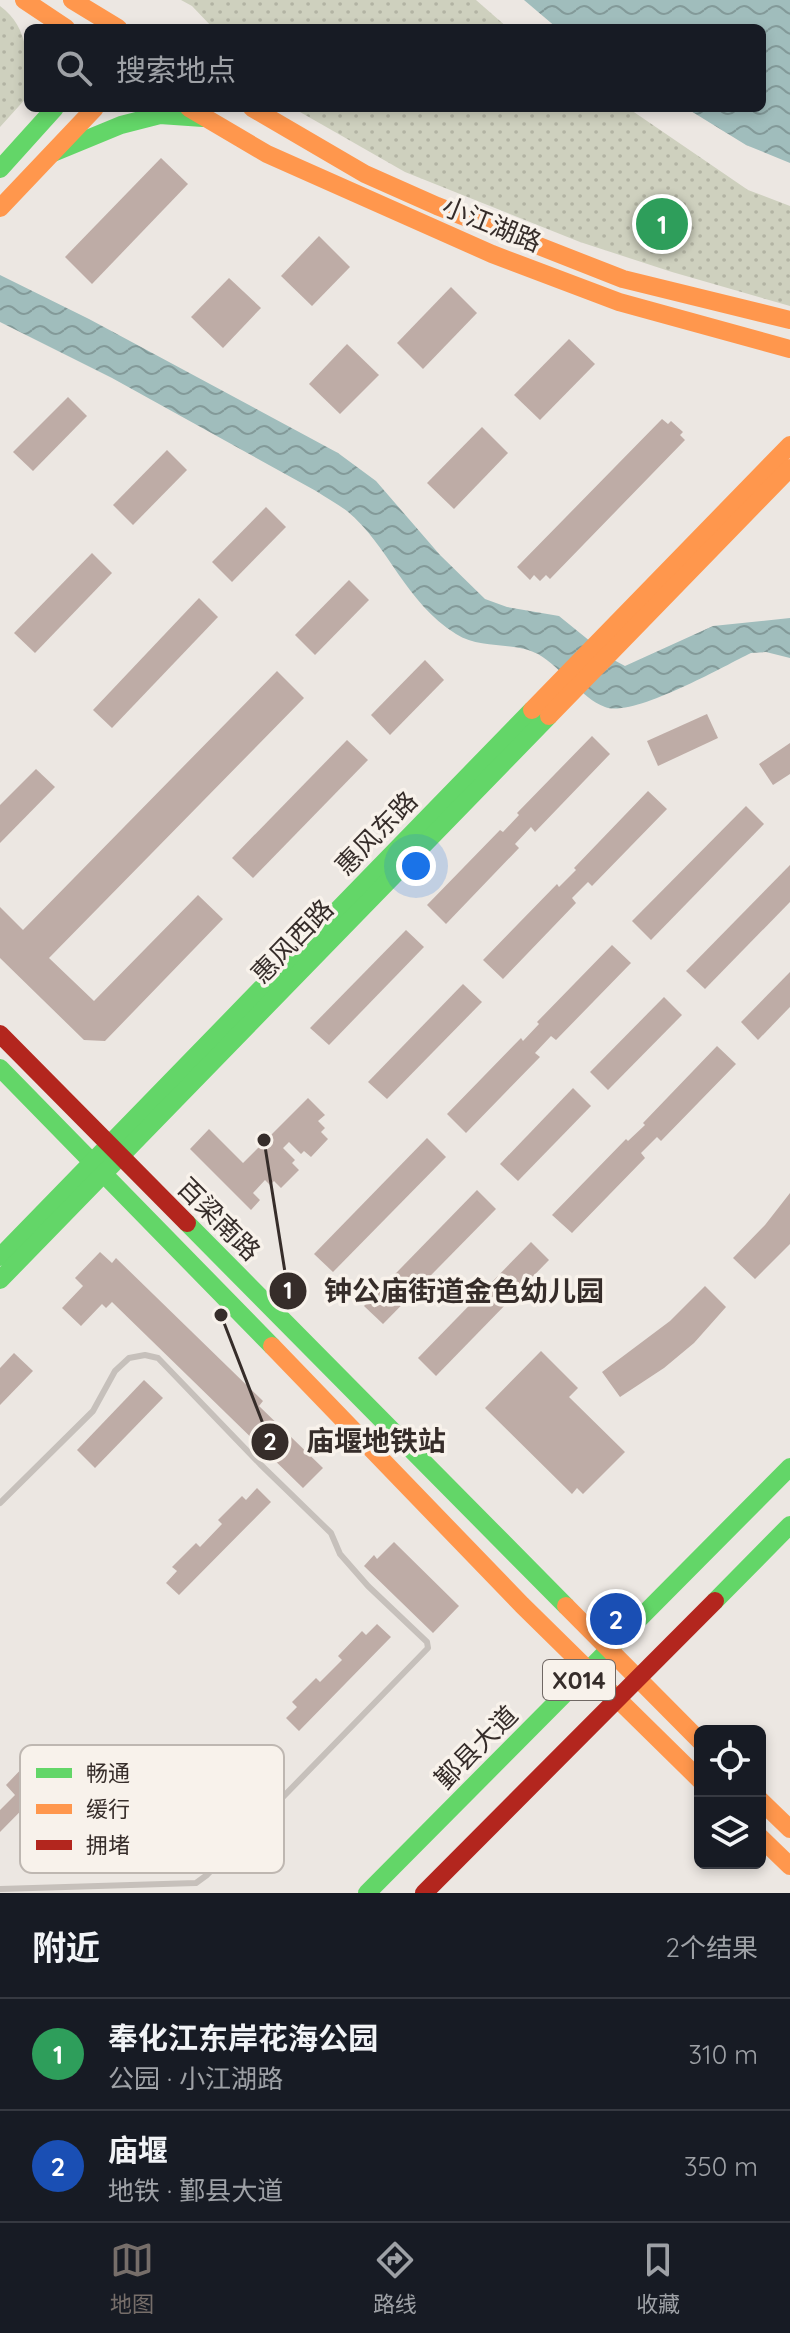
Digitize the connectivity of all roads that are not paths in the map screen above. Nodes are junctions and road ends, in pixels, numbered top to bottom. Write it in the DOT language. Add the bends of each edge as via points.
graph roads {
  1 [pos="72,0"];
  2 [pos="25,1"];
  3 [pos="37,24"];
  4 [pos="60,24"];
  5 [pos="111,24"];
  6 [pos="42,112"];
  7 [pos="51,112"];
  8 [pos="91,112"];
  9 [pos="196,112"];
  10 [pos="259,112"];
  11 [pos="207,119"];
  12 [pos="36,129"];
  13 [pos="53,153"];
  14 [pos="0,169"];
  15 [pos="0,208"];
  16 [pos="790,320"];
  17 [pos="790,349"];
  18 [pos="790,445"];
  19 [pos="790,468"];
  20 [pos="0,1034"];
  21 [pos="0,1068"];
  22 [pos="114,1150"];
  23 [pos="100,1166"];
  24 [pos="0,1257"];
  25 [pos="0,1280"];
  26 [pos="790,1467"];
  27 [pos="0,1503"];
  28 [pos="790,1525"];
  29 [pos="607,1650"];
  30 [pos="587,1672"];
  31 [pos="637,1680"];
  32 [pos="616,1701"];
  33 [pos="694,1735"];
  34 [pos="694,1774"];
  35 [pos="284,1796"];
  36 [pos="766,1806"];
  37 [pos="790,1829"];
  38 [pos="766,1843"];
  39 [pos="790,1866"];
  40 [pos="209,1873"];
  41 [pos="0,1889"];
  42 [pos="367,1893"];
  43 [pos="424,1893"];
  1 -- 5 [label="street"];
  2 -- 3 [label="street"];
  2 -- 4 [label="street"];
  6 -- 12 [label="street"];
  7 -- 12 [label="street"];
  8 -- 13 [label="street"];
  9 -- 11 [label="street, 小江湖路"];
  10 -- 16 [label="street, 小江湖路" via="365,174 623,279"];
  11 -- 13 [label="street" via="160,115"];
  11 -- 17 [label="street, 小江湖路" via="267,154 492,254 619,302"];
  12 -- 14 [label="street"];
  13 -- 15 [label="street"];
  18 -- 22 [label="street, 惠风东路"];
  19 -- 22 [label="street, 惠风西路"];
  20 -- 22 [label="street, 百梁南路"];
  21 -- 23 [label="street, 百梁南路"];
  22 -- 23 [label="street, 惠风东路"];
  22 -- 29 [label="street, 百梁南路"];
  23 -- 24 [label="street, 惠风东路"];
  23 -- 25 [label="street"];
  23 -- 30 [label="street, 百梁南路"];
  26 -- 29 [label="street, 鄞县大道 / X014"];
  27 -- 35 [label="lane" via="93,1411 115,1371 129,1358 145,1355 158,1358 331,1533 340,1554 428,1648"];
  28 -- 31 [label="street, X014"];
  29 -- 30 [label="street, 鄞县大道 / X014"];
  29 -- 31 [label="street, 百梁南路"];
  30 -- 32 [label="street, 百梁南路"];
  30 -- 42 [label="street, 鄞县大道 / X014"];
  31 -- 32 [label="street"];
  31 -- 33 [label="street, 百梁南路"];
  32 -- 34 [label="street, 百梁南路"];
  32 -- 43 [label="street, X014"];
  36 -- 37 [label="street"];
  38 -- 39 [label="street"];
  40 -- 41 [label="lane" via="196,1883"];
}
